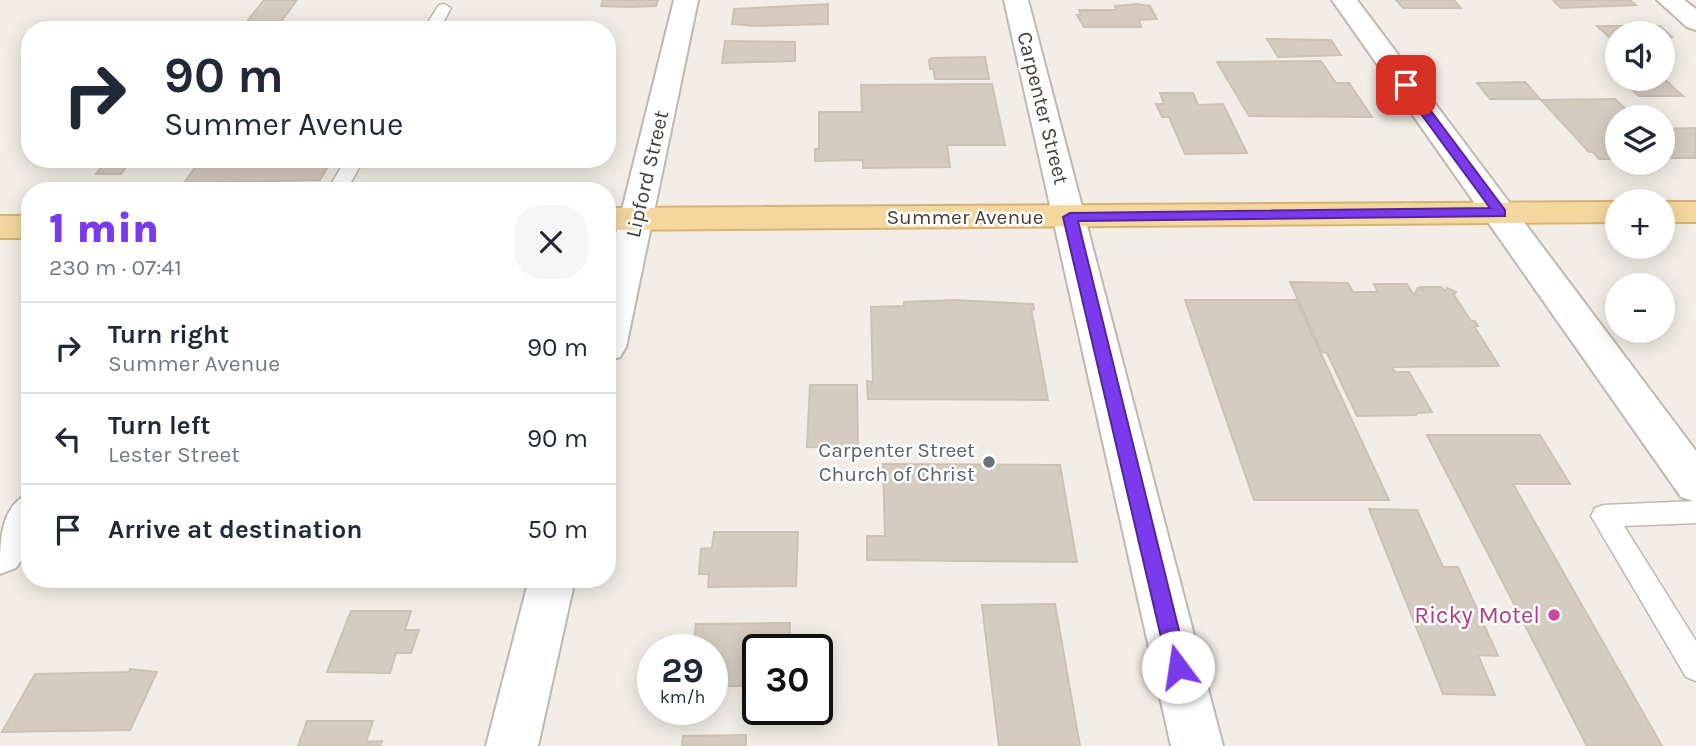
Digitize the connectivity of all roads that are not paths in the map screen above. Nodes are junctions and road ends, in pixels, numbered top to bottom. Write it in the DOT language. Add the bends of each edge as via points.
graph roads {
  1 [pos="685,0"];
  2 [pos="1016,0"];
  3 [pos="1344,0"];
  4 [pos="1669,0"];
  5 [pos="444,8"];
  6 [pos="436,21"];
  7 [pos="1696,22"];
  8 [pos="1605,212"];
  9 [pos="1675,212"];
  10 [pos="1696,212"];
  11 [pos="1500,213"];
  12 [pos="1070,217"];
  13 [pos="623,219"];
  14 [pos="0,227"];
  15 [pos="21,227"];
  16 [pos="616,275"];
  17 [pos="1696,484"];
  18 [pos="1696,512"];
  19 [pos="21,523"];
  20 [pos="0,554"];
  21 [pos="550,588"];
  22 [pos="1696,667"];
  23 [pos="512,746"];
  24 [pos="1197,746"];
  1 -- 13 [label="street, Lipford Street"];
  2 -- 12 [label="street, Carpenter Street"];
  3 -- 11 [label="street"];
  4 -- 7 [label="street"];
  5 -- 6 [label="lane"];
  8 -- 11 [label="main road, Summer Avenue"];
  9 -- 10 [label="main road"];
  11 -- 12 [label="main road, Summer Avenue"];
  11 -- 17 [label="street"];
  12 -- 13 [label="main road, Summer Avenue"];
  12 -- 24 [label="street, Carpenter Street"];
  13 -- 16 [label="street, Lipford Street"];
  14 -- 15 [label="main road"];
  18 -- 22 [label="lane" via="1604,516"];
  19 -- 20 [label="street"];
  21 -- 23 [label="street"];
}
